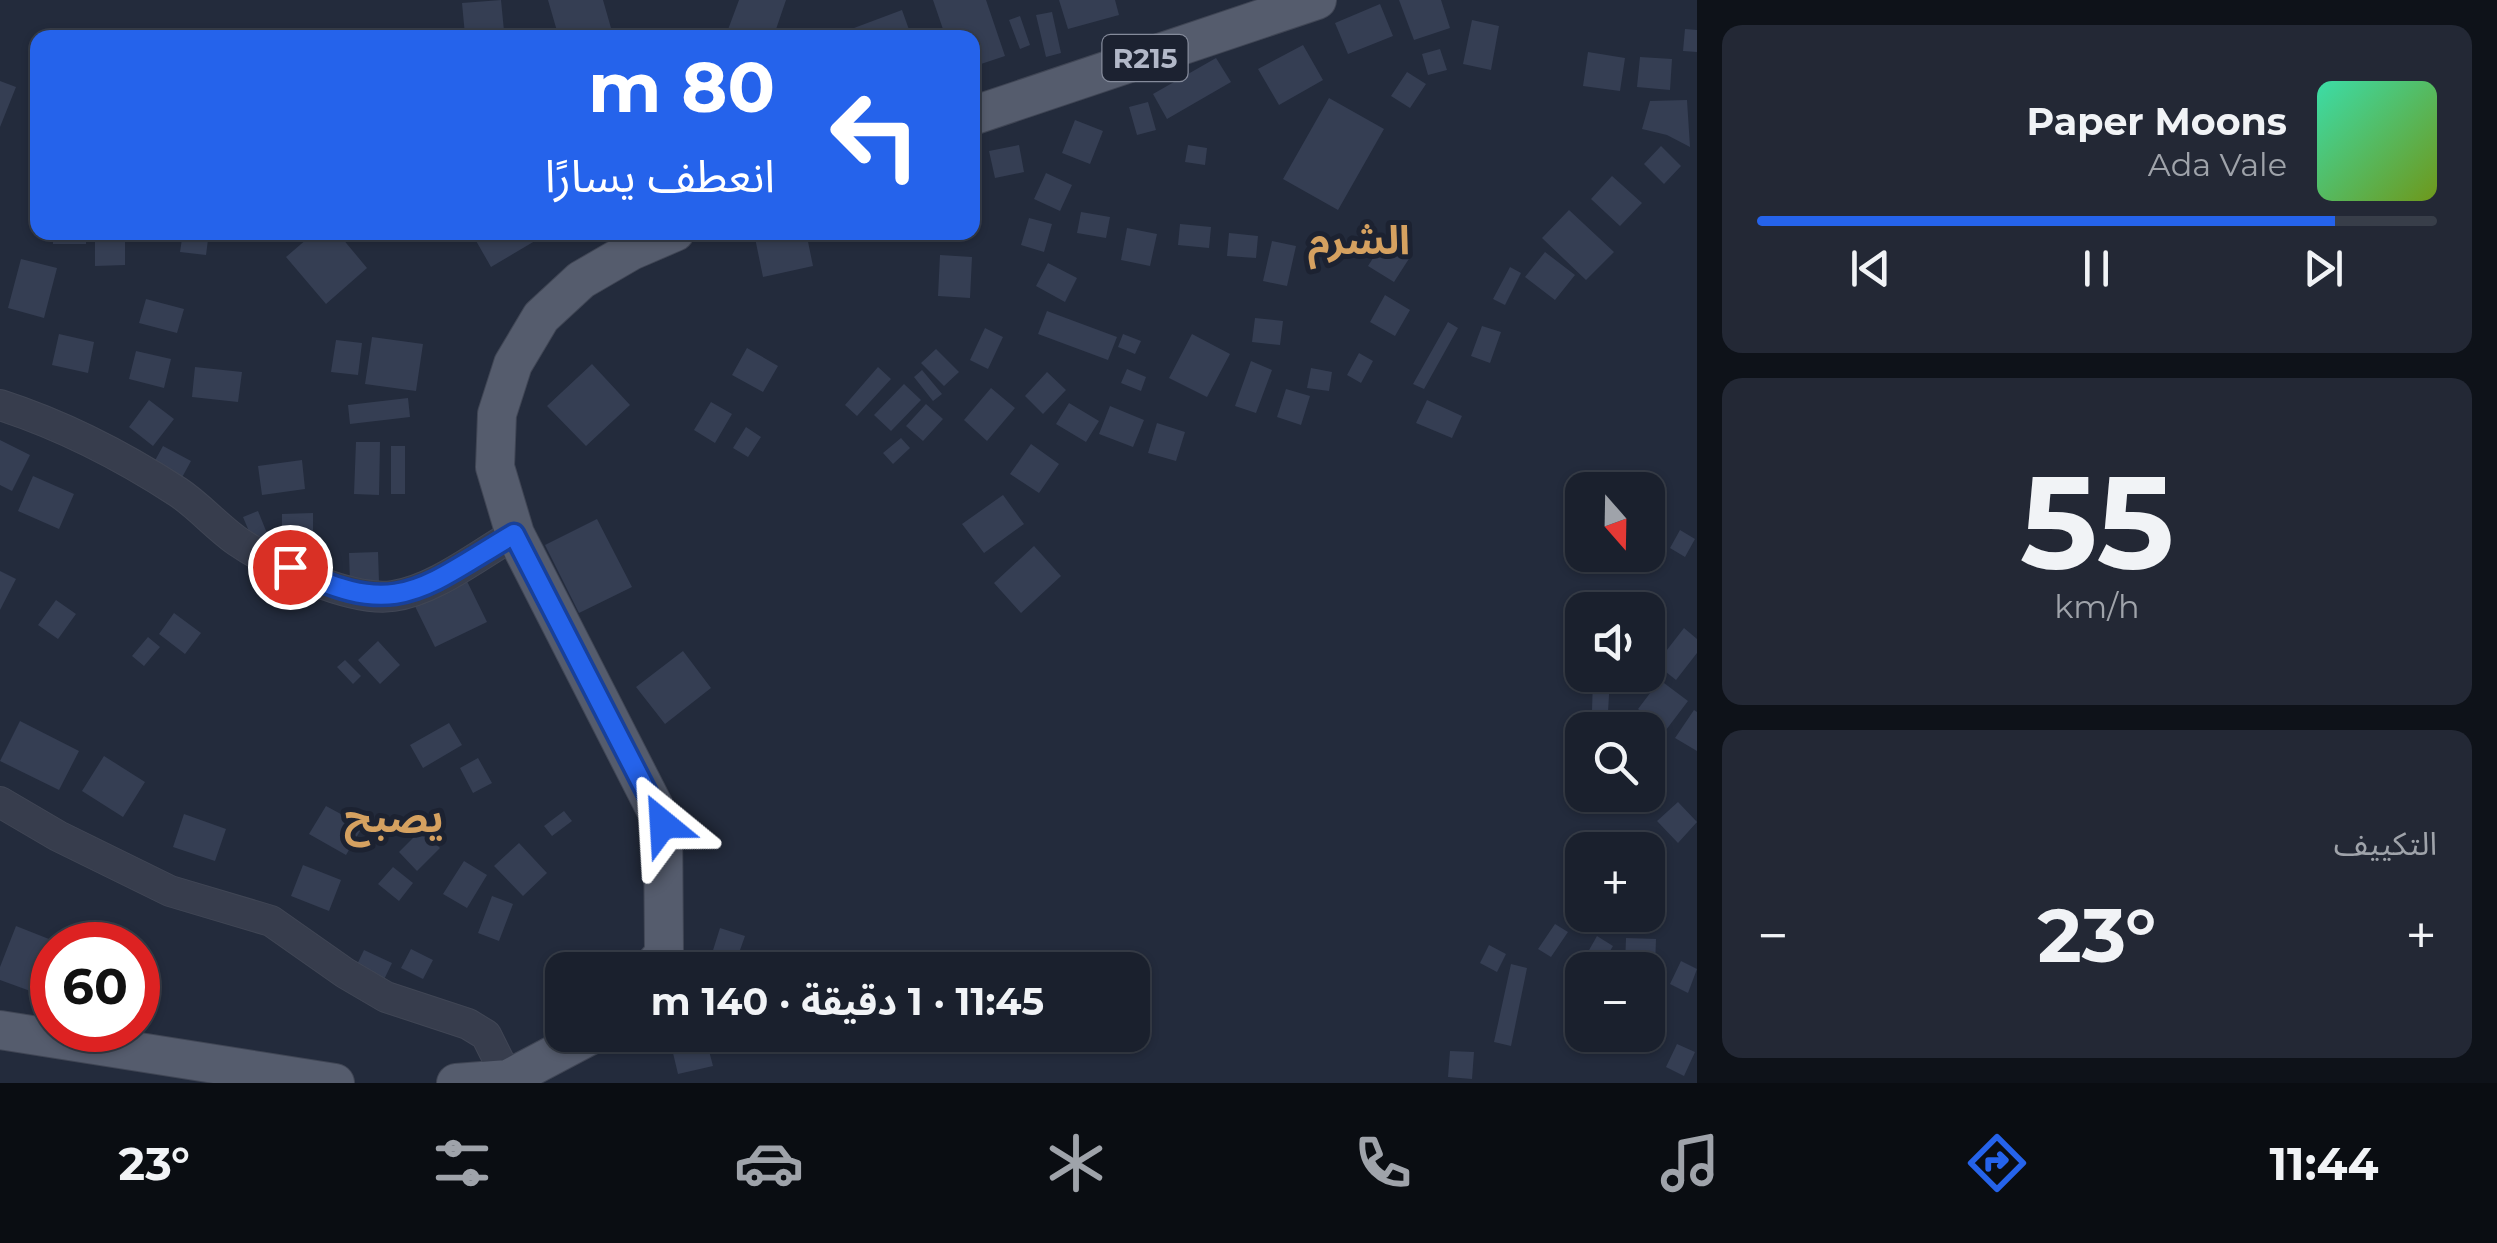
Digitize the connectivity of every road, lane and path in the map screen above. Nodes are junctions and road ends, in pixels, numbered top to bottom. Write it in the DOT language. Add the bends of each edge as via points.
graph roads {
  1 [pos="1317,0"];
  2 [pos="980,113"];
  3 [pos="656,240"];
  4 [pos="0,405"];
  5 [pos="514,534"];
  6 [pos="0,802"];
  7 [pos="664,952"];
  8 [pos="0,1030"];
  9 [pos="559,1052"];
  10 [pos="508,1079"];
  11 [pos="336,1083"];
  12 [pos="456,1083"];
  1 -- 2 [label="main road, R215"];
  3 -- 5 [label="main road" via="582,280 541,316 513,364 497,414 495,467"];
  4 -- 5 [label="street" via="116,454 181,494 238,542 315,580 366,596 424,586"];
  5 -- 7 [label="main road" via="663,824"];
  6 -- 10 [label="street" via="170,891 272,920 386,997 468,1024 486,1035"];
  8 -- 11 [label="main road"];
  9 -- 10 [label="main road"];
  10 -- 12 [label="main road"];
}
